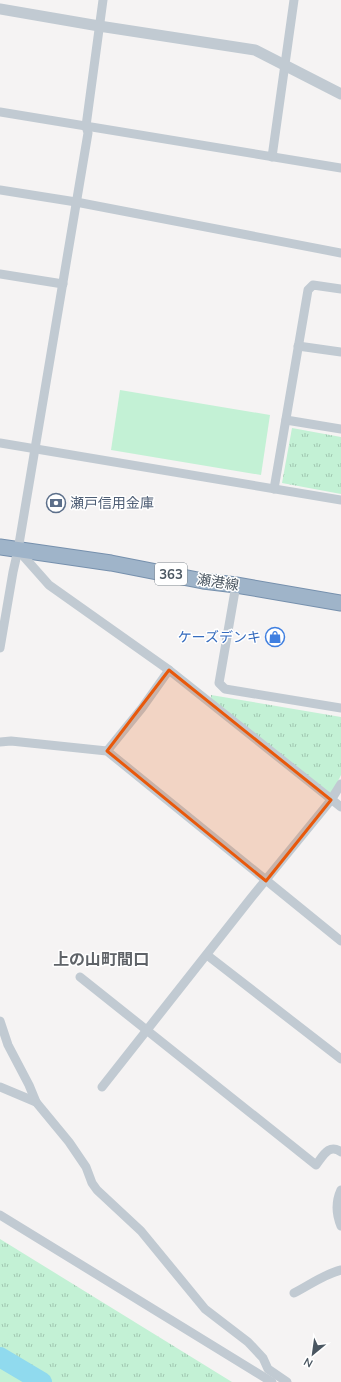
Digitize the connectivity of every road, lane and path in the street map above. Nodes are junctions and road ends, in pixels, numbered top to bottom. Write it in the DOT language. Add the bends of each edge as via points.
graph roads {
  1 [pos="103,0"];
  2 [pos="294,0"];
  3 [pos="0,9"];
  4 [pos="99,26"];
  5 [pos="284,66"];
  6 [pos="341,94"];
  7 [pos="0,112"];
  8 [pos="86,126"];
  9 [pos="272,157"];
  10 [pos="341,168"];
  11 [pos="0,190"];
  12 [pos="76,202"];
  13 [pos="341,253"];
  14 [pos="0,274"];
  15 [pos="63,284"];
  16 [pos="340,285"];
  17 [pos="298,346"];
  18 [pos="341,352"];
  19 [pos="286,420"];
  20 [pos="341,429"];
  21 [pos="0,443"];
  22 [pos="35,449"];
  23 [pos="274,489"];
  24 [pos="341,500"];
  25 [pos="0,547"];
  26 [pos="18,550"];
  27 [pos="236,585"];
  28 [pos="341,603"];
  29 [pos="3,610"];
  30 [pos="0,648"];
  31 [pos="169,670"];
  32 [pos="341,708"];
  33 [pos="0,742"];
  34 [pos="107,751"];
  35 [pos="341,784"];
  36 [pos="332,800"];
  37 [pos="341,807"];
  38 [pos="266,881"];
  39 [pos="341,941"];
  40 [pos="207,955"];
  41 [pos="80,978"];
  42 [pos="0,1021"];
  43 [pos="148,1031"];
  44 [pos="341,1059"];
  45 [pos="0,1087"];
  46 [pos="102,1088"];
  47 [pos="36,1102"];
  48 [pos="341,1152"];
  49 [pos="341,1190"];
  50 [pos="0,1215"];
  51 [pos="341,1226"];
  52 [pos="341,1270"];
  53 [pos="294,1293"];
  54 [pos="272,1382"];
  55 [pos="287,1382"];
  1 -- 4 [label="street"];
  2 -- 5 [label="street"];
  3 -- 4 [label="street"];
  4 -- 5 [label="street" via="255,50"];
  4 -- 8 [label="street"];
  5 -- 6 [label="street"];
  5 -- 9 [label="street"];
  7 -- 8 [label="street"];
  8 -- 9 [label="street"];
  8 -- 12 [label="street" via="88,133"];
  9 -- 10 [label="street"];
  11 -- 12 [label="street"];
  12 -- 13 [label="street"];
  12 -- 15 [label="street"];
  14 -- 15 [label="street"];
  15 -- 22 [label="street"];
  16 -- 17 [label="street" via="313,285 308,290"];
  17 -- 18 [label="street"];
  17 -- 19 [label="street"];
  19 -- 20 [label="street"];
  19 -- 23 [label="street"];
  21 -- 22 [label="street"];
  22 -- 23 [label="street"];
  22 -- 26 [label="street"];
  23 -- 24 [label="street"];
  25 -- 26 [label="highway, 瀬港線 / 363"];
  26 -- 27 [label="highway, 瀬港線 / 363"];
  26 -- 29 [label="street"];
  26 -- 31 [label="street" via="49,585"];
  27 -- 28 [label="highway, 瀬港線 / 363"];
  27 -- 32 [label="street" via="219,683 225,689"];
  29 -- 30 [label="street"];
  31 -- 34 [label="street"];
  31 -- 36 [label="street"];
  33 -- 34 [label="street"];
  34 -- 38 [label="street"];
  35 -- 36 [label="street"];
  36 -- 37 [label="street"];
  36 -- 38 [label="street"];
  38 -- 39 [label="street"];
  38 -- 40 [label="street"];
  40 -- 43 [label="street"];
  40 -- 44 [label="street"];
  41 -- 43 [label="street"];
  42 -- 47 [label="street" via="8,1045"];
  43 -- 46 [label="street"];
  43 -- 48 [label="street" via="316,1165 331,1148"];
  45 -- 47 [label="street"];
  47 -- 55 [label="street" via="69,1142 86,1167 97,1190 141,1232 205,1310 248,1342 263,1358 268,1369"];
  49 -- 51 [label="street" via="336,1206"];
  50 -- 54 [label="street"];
  52 -- 53 [label="street" via="321,1277"];
}
